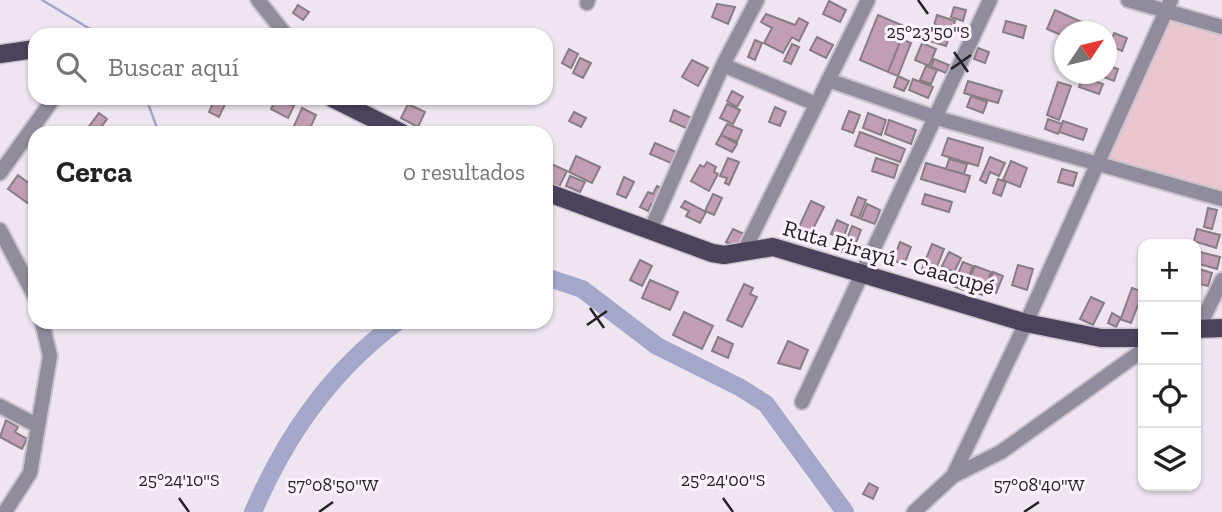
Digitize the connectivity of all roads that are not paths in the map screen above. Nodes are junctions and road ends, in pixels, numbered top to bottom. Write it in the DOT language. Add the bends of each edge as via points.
graph roads {
  1 [pos="258,0"];
  2 [pos="757,0"];
  3 [pos="868,0"];
  4 [pos="990,0"];
  5 [pos="1128,0"];
  6 [pos="1169,6"];
  7 [pos="1222,27"];
  8 [pos="280,28"];
  9 [pos="28,50"];
  10 [pos="0,54"];
  11 [pos="723,65"];
  12 [pos="828,80"];
  13 [pos="816,104"];
  14 [pos="49,105"];
  15 [pos="347,105"];
  16 [pos="937,118"];
  17 [pos="34,126"];
  18 [pos="388,126"];
  19 [pos="28,134"];
  20 [pos="1098,162"];
  21 [pos="0,173"];
  22 [pos="553,195"];
  23 [pos="1222,199"];
  24 [pos="0,230"];
  25 [pos="650,232"];
  26 [pos="744,251"];
  27 [pos="863,275"];
  28 [pos="1222,280"];
  29 [pos="28,284"];
  30 [pos="1201,321"];
  31 [pos="1026,323"];
  32 [pos="1222,328"];
  33 [pos="44,329"];
  34 [pos="1201,329"];
  35 [pos="1138,338"];
  36 [pos="1138,354"];
  37 [pos="802,402"];
  38 [pos="0,406"];
  39 [pos="38,426"];
  40 [pos="953,476"];
  41 [pos="5,512"];
  42 [pos="914,512"];
  1 -- 8 [label="street"];
  2 -- 11 [label="street"];
  3 -- 12 [label="street"];
  4 -- 16 [label="street"];
  5 -- 6 [label="street"];
  6 -- 7 [label="street"];
  6 -- 20 [label="street"];
  9 -- 10 [label="main road"];
  11 -- 13 [label="street"];
  11 -- 25 [label="street"];
  12 -- 13 [label="street"];
  12 -- 16 [label="street"];
  13 -- 26 [label="street"];
  14 -- 17 [label="street"];
  15 -- 18 [label="main road"];
  16 -- 20 [label="street"];
  16 -- 27 [label="street"];
  19 -- 21 [label="street"];
  20 -- 23 [label="street"];
  20 -- 31 [label="street"];
  22 -- 25 [label="main road, Ruta Pirayú - Caacupé"];
  24 -- 29 [label="street"];
  25 -- 26 [label="main road, Ruta Pirayú - Caacupé" via="712,253"];
  26 -- 27 [label="main road, Ruta Pirayú - Caacupé" via="772,247"];
  27 -- 31 [label="main road, Ruta Pirayú - Caacupé"];
  27 -- 37 [label="street"];
  28 -- 30 [label="street"];
  31 -- 35 [label="main road, Ruta Pirayú - Caacupé" via="1101,338"];
  31 -- 40 [label="street"];
  32 -- 34 [label="main road"];
  33 -- 39 [label="street" via="50,356"];
  36 -- 40 [label="street" via="1001,452"];
  38 -- 39 [label="street"];
  39 -- 41 [label="street" via="30,472"];
  40 -- 42 [label="street"];
}
